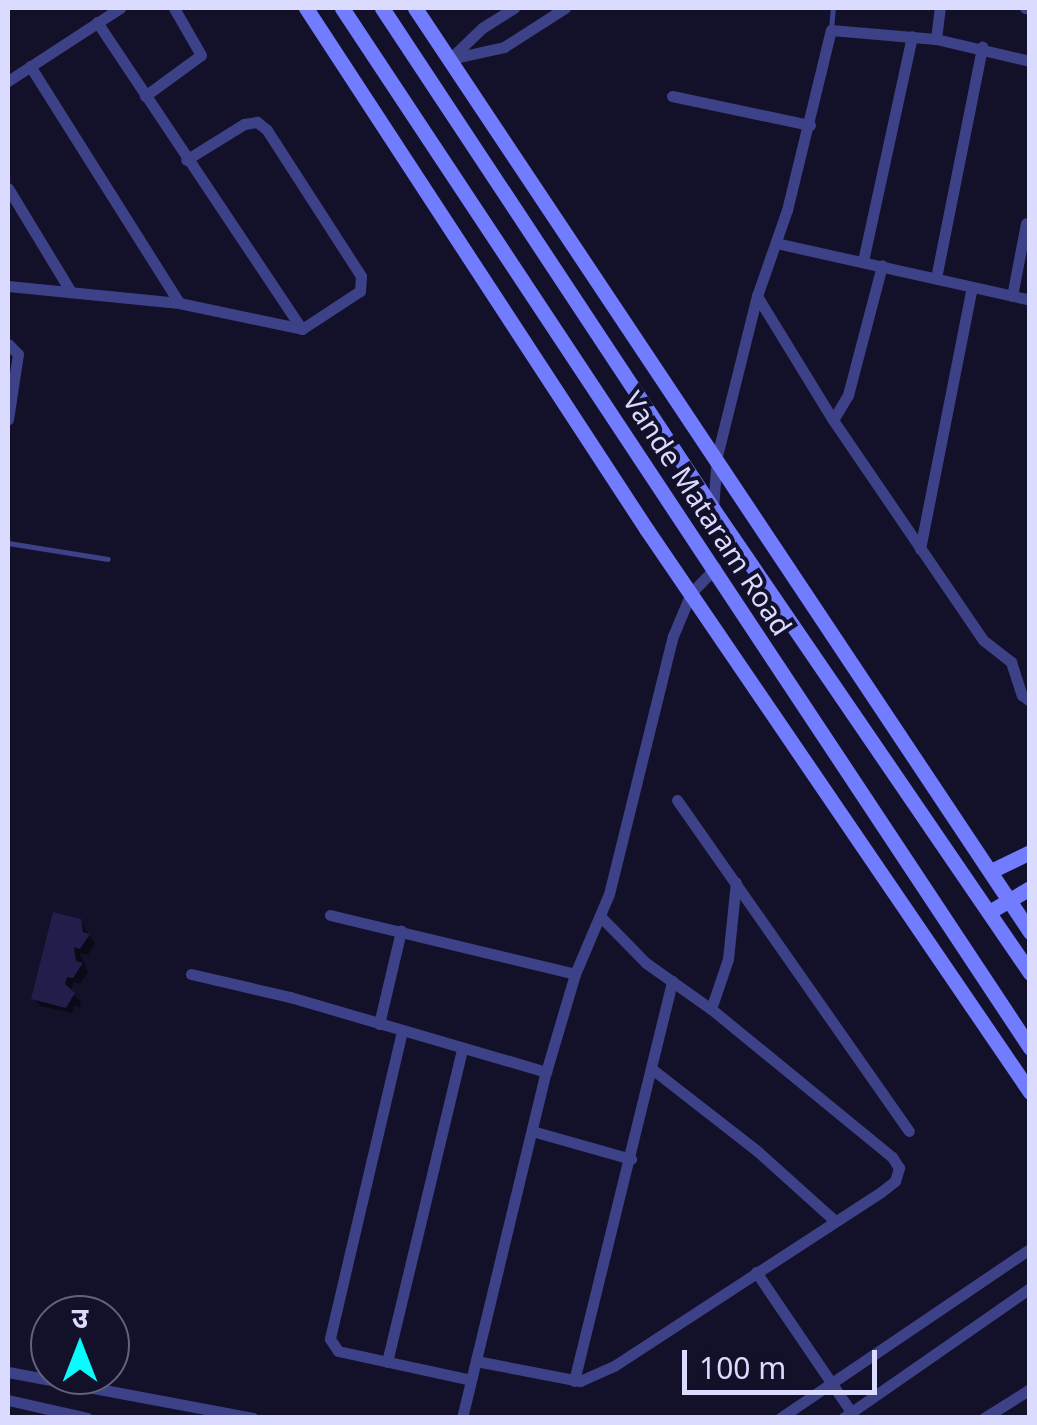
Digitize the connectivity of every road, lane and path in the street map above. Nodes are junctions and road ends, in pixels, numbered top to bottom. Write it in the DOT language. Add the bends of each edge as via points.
graph roads {
  1 [pos="120,8"];
  2 [pos="174,8"];
  3 [pos="306,8"];
  4 [pos="342,8"];
  5 [pos="382,8"];
  6 [pos="415,8"];
  7 [pos="514,8"];
  8 [pos="565,8"];
  9 [pos="833,8"];
  10 [pos="940,8"];
  11 [pos="97,22"];
  12 [pos="832,30"];
  13 [pos="912,36"];
  14 [pos="936,39"];
  15 [pos="982,48"];
  16 [pos="450,60"];
  17 [pos="1030,61"];
  18 [pos="30,66"];
  19 [pos="8,81"];
  20 [pos="145,96"];
  21 [pos="672,96"];
  22 [pos="810,125"];
  23 [pos="186,160"];
  24 [pos="8,188"];
  25 [pos="1030,207"];
  26 [pos="1028,224"];
  27 [pos="776,243"];
  28 [pos="863,261"];
  29 [pos="882,265"];
  30 [pos="936,278"];
  31 [pos="8,286"];
  32 [pos="972,286"];
  33 [pos="71,292"];
  34 [pos="757,296"];
  35 [pos="1012,296"];
  36 [pos="1030,300"];
  37 [pos="179,302"];
  38 [pos="302,328"];
  39 [pos="8,344"];
  40 [pos="8,419"];
  41 [pos="833,420"];
  42 [pos="717,456"];
  43 [pos="713,509"];
  44 [pos="8,543"];
  45 [pos="920,549"];
  46 [pos="108,559"];
  47 [pos="715,568"];
  48 [pos="691,593"];
  49 [pos="1030,701"];
  50 [pos="676,800"];
  51 [pos="1028,850"];
  52 [pos="990,871"];
  53 [pos="736,882"];
  54 [pos="1030,888"];
  55 [pos="1009,900"];
  56 [pos="989,912"];
  57 [pos="330,915"];
  58 [pos="600,916"];
  59 [pos="402,930"];
  60 [pos="1030,932"];
  61 [pos="192,974"];
  62 [pos="575,974"];
  63 [pos="1030,974"];
  64 [pos="672,981"];
  65 [pos="710,1009"];
  66 [pos="379,1024"];
  67 [pos="402,1031"];
  68 [pos="1030,1048"];
  69 [pos="462,1049"];
  70 [pos="652,1069"];
  71 [pos="546,1072"];
  72 [pos="1030,1092"];
  73 [pos="909,1130"];
  74 [pos="532,1132"];
  75 [pos="631,1159"];
  76 [pos="835,1222"];
  77 [pos="1030,1250"];
  78 [pos="756,1272"];
  79 [pos="1030,1288"];
  80 [pos="476,1361"];
  81 [pos="387,1362"];
  82 [pos="8,1372"];
  83 [pos="472,1380"];
  84 [pos="574,1380"];
  85 [pos="831,1383"];
  86 [pos="1030,1389"];
  87 [pos="8,1400"];
  88 [pos="1002,1412"];
  89 [pos="847,1415"];
  90 [pos="87,1418"];
  91 [pos="252,1418"];
  92 [pos="462,1418"];
  93 [pos="780,1418"];
  94 [pos="984,1418"];
  1 -- 11 [label="street"];
  2 -- 20 [label="street" via="200,56"];
  3 -- 48 [label="street"];
  4 -- 47 [label="street, Vande Mataram Road"];
  5 -- 43 [label="street, Vande Mataram Road"];
  6 -- 16 [label="street"];
  7 -- 16 [label="street"];
  8 -- 16 [label="street" via="504,47"];
  9 -- 12 [label="lane"];
  10 -- 14 [label="street"];
  11 -- 18 [label="street"];
  11 -- 20 [label="street"];
  12 -- 13 [label="street"];
  12 -- 22 [label="street"];
  13 -- 14 [label="street"];
  13 -- 28 [label="street"];
  14 -- 15 [label="street"];
  15 -- 17 [label="street"];
  15 -- 30 [label="street"];
  16 -- 42 [label="street"];
  18 -- 19 [label="street"];
  18 -- 37 [label="street"];
  20 -- 23 [label="street"];
  21 -- 22 [label="street"];
  22 -- 27 [label="street"];
  23 -- 38 [label="street"];
  23 -- 38 [label="street" via="244,124 258,122 267,130 361,276 360,291"];
  24 -- 33 [label="street"];
  25 -- 26 [label="street"];
  26 -- 35 [label="street"];
  27 -- 28 [label="street"];
  27 -- 34 [label="street"];
  28 -- 29 [label="street"];
  29 -- 30 [label="street"];
  29 -- 41 [label="street" via="848,395"];
  30 -- 32 [label="street"];
  31 -- 33 [label="street"];
  32 -- 35 [label="street"];
  32 -- 45 [label="street"];
  33 -- 37 [label="street"];
  34 -- 41 [label="street"];
  34 -- 42 [label="street"];
  35 -- 36 [label="street"];
  37 -- 38 [label="street"];
  39 -- 40 [label="street" via="18,360"];
  41 -- 45 [label="street"];
  42 -- 43 [label="street"];
  42 -- 52 [label="street"];
  43 -- 56 [label="street, Vande Mataram Road"];
  44 -- 46 [label="lane"];
  45 -- 49 [label="street" via="982,640 1011,662"];
  47 -- 48 [label="street"];
  47 -- 68 [label="street, Vande Mataram Road"];
  48 -- 58 [label="street" via="673,636"];
  48 -- 72 [label="street"];
  50 -- 53 [label="street"];
  51 -- 52 [label="street"];
  52 -- 55 [label="street"];
  53 -- 65 [label="street" via="728,959"];
  53 -- 73 [label="street"];
  54 -- 55 [label="street"];
  55 -- 56 [label="street"];
  55 -- 60 [label="street"];
  56 -- 63 [label="street, Vande Mataram Road"];
  57 -- 59 [label="street"];
  58 -- 62 [label="street"];
  58 -- 64 [label="street"];
  59 -- 62 [label="street"];
  59 -- 66 [label="street"];
  61 -- 66 [label="street"];
  62 -- 71 [label="street"];
  64 -- 65 [label="street"];
  64 -- 70 [label="street"];
  65 -- 76 [label="street" via="898,1168 895,1181"];
  66 -- 67 [label="street"];
  67 -- 69 [label="street"];
  67 -- 81 [label="street" via="330,1339 338,1351"];
  69 -- 71 [label="street"];
  69 -- 81 [label="street"];
  70 -- 75 [label="street"];
  70 -- 76 [label="street"];
  71 -- 74 [label="street"];
  74 -- 75 [label="street"];
  74 -- 80 [label="street"];
  75 -- 84 [label="street"];
  76 -- 78 [label="street"];
  77 -- 85 [label="street"];
  78 -- 84 [label="street" via="614,1366"];
  78 -- 85 [label="street"];
  79 -- 89 [label="street"];
  80 -- 83 [label="street"];
  80 -- 84 [label="street"];
  81 -- 83 [label="street"];
  82 -- 91 [label="street"];
  83 -- 92 [label="street"];
  85 -- 89 [label="street"];
  85 -- 93 [label="street"];
  86 -- 88 [label="street"];
  87 -- 90 [label="street"];
  88 -- 94 [label="street"];
}
